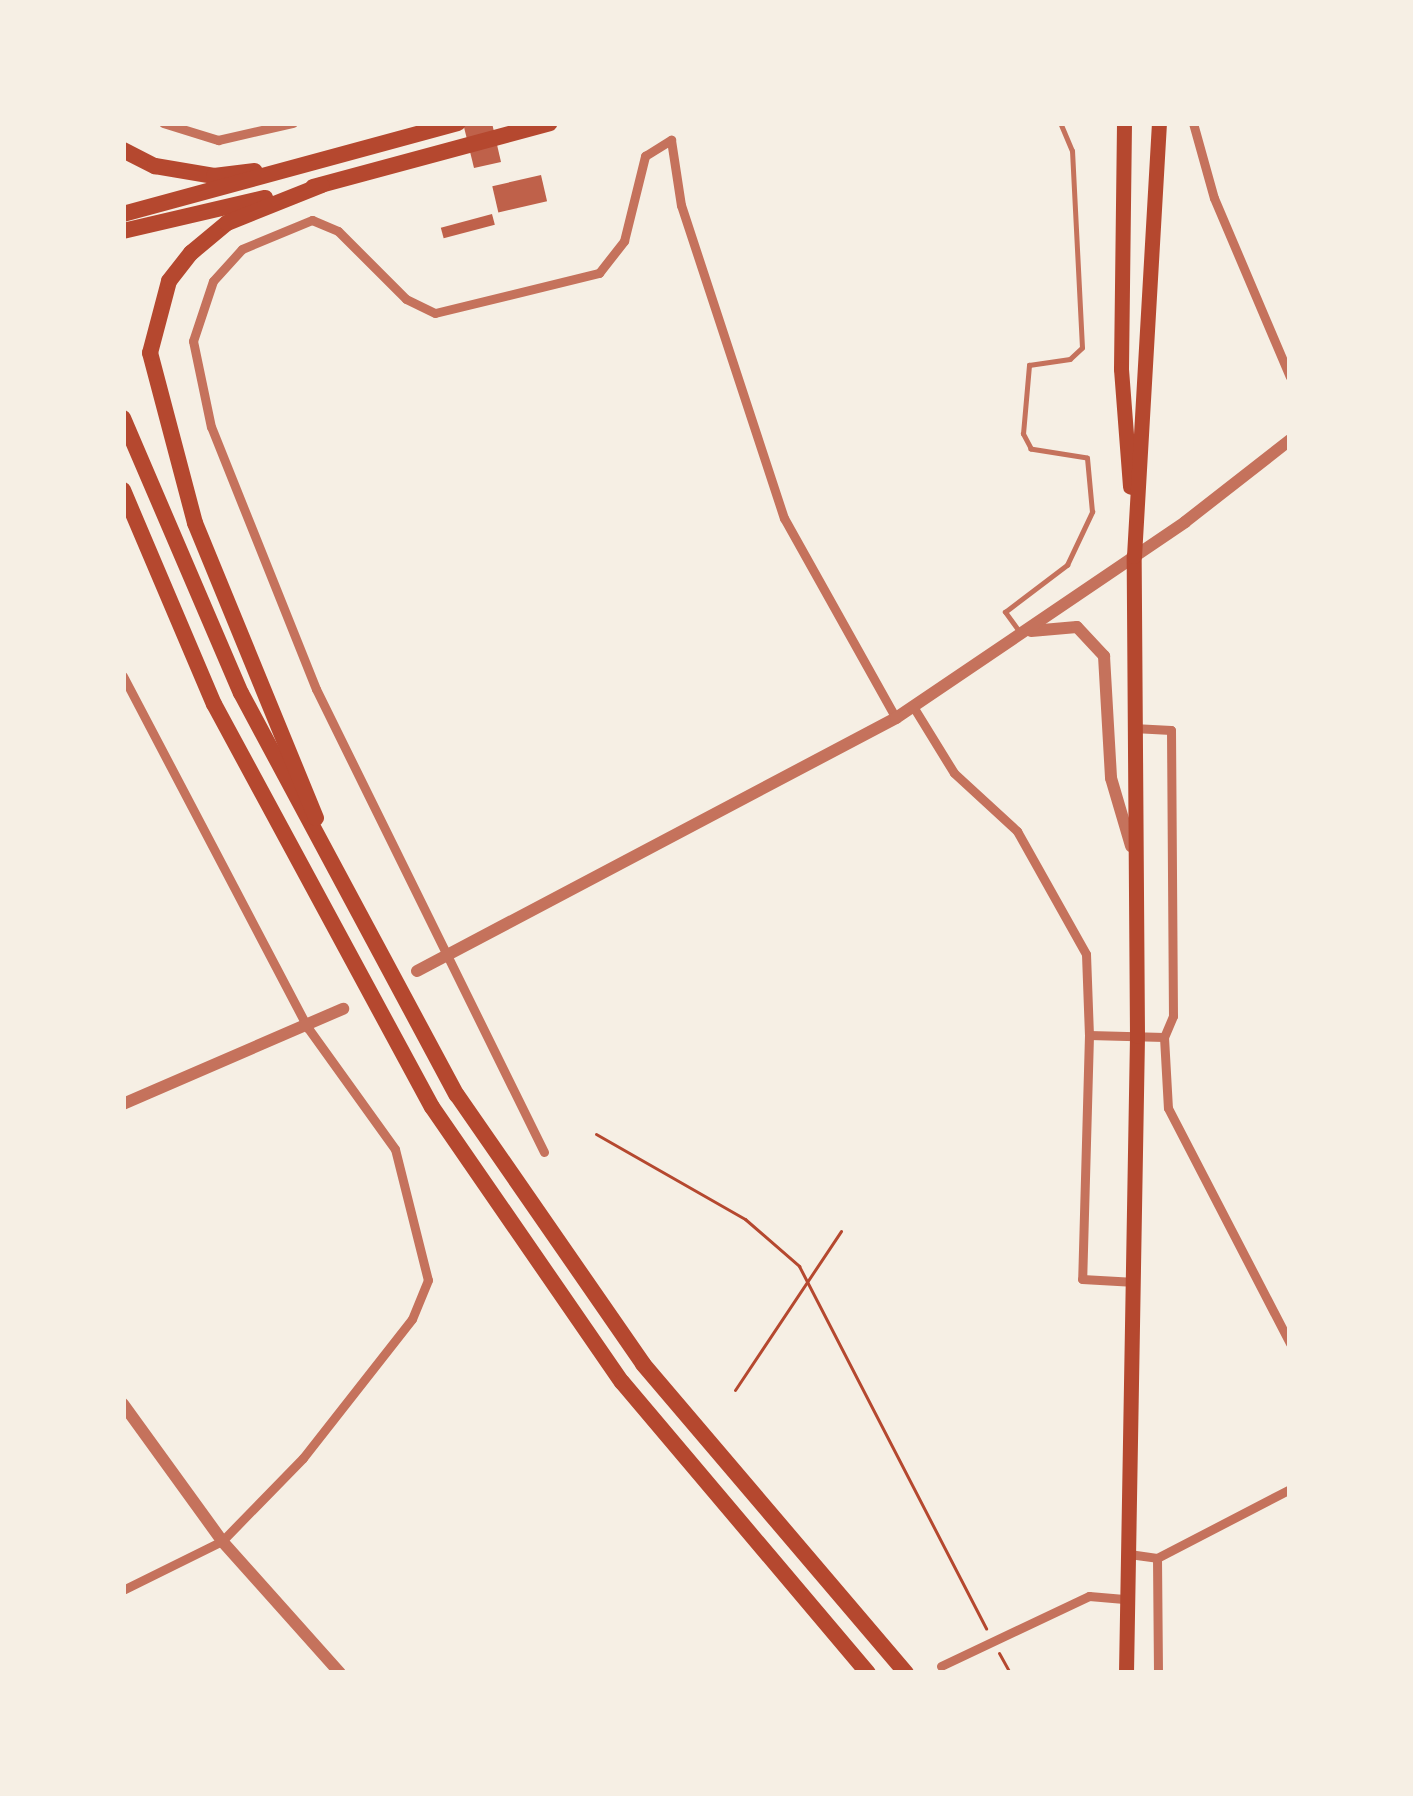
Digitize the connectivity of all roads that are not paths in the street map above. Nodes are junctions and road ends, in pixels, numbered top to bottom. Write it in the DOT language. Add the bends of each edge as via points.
graph roads {
  1 [pos="163,123"];
  2 [pos="293,123"];
  3 [pos="458,123"];
  4 [pos="550,123"];
  5 [pos="1060,123"];
  6 [pos="1124,123"];
  7 [pos="1159,123"];
  8 [pos="1193,123"];
  9 [pos="123,150"];
  10 [pos="301,166"];
  11 [pos="322,185"];
  12 [pos="123,214"];
  13 [pos="123,231"];
  14 [pos="1290,376"];
  15 [pos="123,418"];
  16 [pos="1290,440"];
  17 [pos="123,490"];
  18 [pos="123,503"];
  19 [pos="1134,556"];
  20 [pos="163,589"];
  21 [pos="1023,633"];
  22 [pos="123,676"];
  23 [pos="914,708"];
  24 [pos="896,718"];
  25 [pos="1132,728"];
  26 [pos="1131,845"];
  27 [pos="447,955"];
  28 [pos="379,960"];
  29 [pos="417,970"];
  30 [pos="343,1009"];
  31 [pos="308,1028"];
  32 [pos="1089,1035"];
  33 [pos="1137,1036"];
  34 [pos="1164,1037"];
  35 [pos="123,1104"];
  36 [pos="544,1152"];
  37 [pos="1135,1282"];
  38 [pos="1290,1343"];
  39 [pos="123,1404"];
  40 [pos="1290,1489"];
  41 [pos="222,1541"];
  42 [pos="1130,1554"];
  43 [pos="1157,1558"];
  44 [pos="123,1590"];
  45 [pos="1127,1599"];
  46 [pos="941,1666"];
  47 [pos="340,1673"];
  48 [pos="868,1673"];
  49 [pos="906,1673"];
  50 [pos="1126,1673"];
  51 [pos="1158,1673"];
  1 -- 2 [label="street" via="218,140"];
  3 -- 10 [label="highway"];
  4 -- 11 [label="highway"];
  5 -- 21 [label="lane" via="1072,151 1082,348 1070,359 1029,365 1023,434 1031,449 1087,458 1092,512 1067,565 1006,612"];
  6 -- 19 [label="highway" via="1121,368"];
  7 -- 19 [label="highway"];
  8 -- 14 [label="street" via="1214,198"];
  9 -- 10 [label="highway" via="155,166 214,176"];
  10 -- 12 [label="highway"];
  11 -- 13 [label="highway"];
  11 -- 28 [label="highway" via="227,223 190,253 162,297 150,353 195,523"];
  15 -- 28 [label="highway" via="242,693"];
  16 -- 19 [label="street"];
  17 -- 20 [label="highway"];
  18 -- 20 [label="highway"];
  19 -- 21 [label="street"];
  19 -- 25 [label="highway"];
  20 -- 48 [label="highway" via="280,836 432,1108 622,1382"];
  21 -- 23 [label="street"];
  21 -- 26 [label="street" via="1077,627 1098,644 1107,672 1111,778"];
  22 -- 31 [label="street"];
  23 -- 24 [label="street"];
  23 -- 32 [label="street" via="954,773 1017,831 1086,954"];
  24 -- 27 [label="street"];
  24 -- 27 [label="street" via="784,518 682,205 671,140 645,156 624,241 598,273 435,313 406,299 325,222 242,249 212,281 196,316 193,341 211,427 316,689"];
  25 -- 26 [label="highway"];
  25 -- 34 [label="street" via="1172,730 1173,993"];
  26 -- 33 [label="highway"];
  27 -- 29 [label="street"];
  27 -- 36 [label="street"];
  28 -- 49 [label="highway" via="530,1207 643,1364"];
  30 -- 31 [label="street"];
  31 -- 35 [label="street"];
  31 -- 41 [label="street" via="394,1149 428,1280 412,1319 303,1458"];
  32 -- 33 [label="street"];
  32 -- 37 [label="street" via="1082,1280"];
  33 -- 34 [label="street"];
  33 -- 37 [label="highway"];
  34 -- 38 [label="street" via="1168,1108"];
  37 -- 42 [label="highway"];
  39 -- 41 [label="street"];
  40 -- 43 [label="street"];
  41 -- 44 [label="street"];
  41 -- 47 [label="street"];
  42 -- 43 [label="street"];
  42 -- 45 [label="highway"];
  43 -- 51 [label="street"];
  45 -- 46 [label="street" via="1089,1596"];
  45 -- 50 [label="highway"];
}
